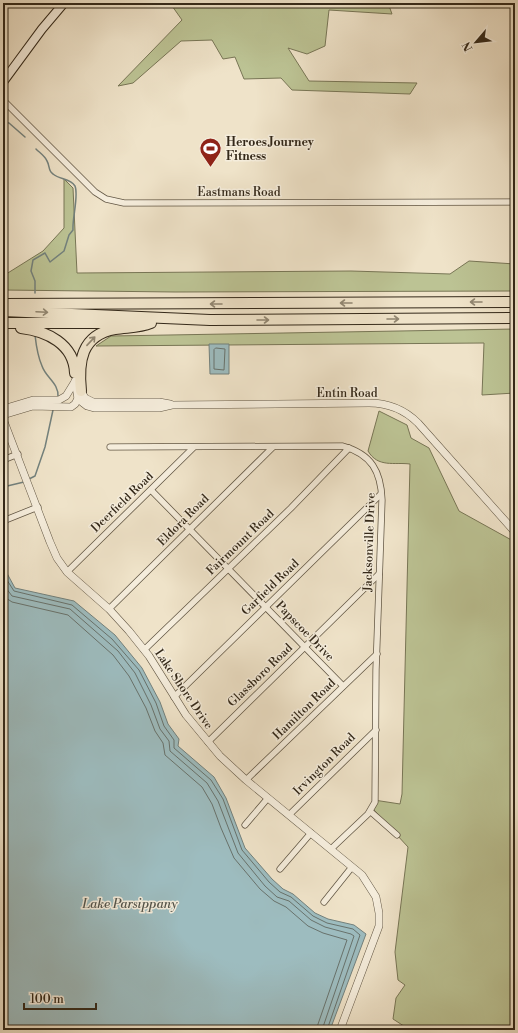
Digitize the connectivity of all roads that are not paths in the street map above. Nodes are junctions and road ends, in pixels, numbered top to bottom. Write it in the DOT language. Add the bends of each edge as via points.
graph roads {
  1 [pos="64,3"];
  2 [pos="3,82"];
  3 [pos="3,100"];
  4 [pos="515,202"];
  5 [pos="3,298"];
  6 [pos="515,302"];
  7 [pos="3,304"];
  8 [pos="30,304"];
  9 [pos="3,311"];
  10 [pos="515,318"];
  11 [pos="210,320"];
  12 [pos="3,323"];
  13 [pos="151,323"];
  14 [pos="3,326"];
  15 [pos="75,381"];
  16 [pos="79,395"];
  17 [pos="3,409"];
  18 [pos="3,415"];
  19 [pos="3,419"];
  20 [pos="110,447"];
  21 [pos="273,447"];
  22 [pos="193,448"];
  23 [pos="349,448"];
  24 [pos="18,454"];
  25 [pos="3,460"];
  26 [pos="151,490"];
  27 [pos="381,494"];
  28 [pos="38,508"];
  29 [pos="3,521"];
  30 [pos="189,529"];
  31 [pos="515,532"];
  32 [pos="227,568"];
  33 [pos="67,572"];
  34 [pos="379,574"];
  35 [pos="266,607"];
  36 [pos="108,609"];
  37 [pos="305,647"];
  38 [pos="144,650"];
  39 [pos="376,654"];
  40 [pos="343,686"];
  41 [pos="174,697"];
  42 [pos="376,730"];
  43 [pos="208,742"];
  44 [pos="246,780"];
  45 [pos="268,798"];
  46 [pos="371,812"];
  47 [pos="289,815"];
  48 [pos="245,825"];
  49 [pos="311,833"];
  50 [pos="398,835"];
  51 [pos="331,849"];
  52 [pos="352,867"];
  53 [pos="280,868"];
  54 [pos="324,902"];
  55 [pos="340,1030"];
  1 -- 2 [label="main road"];
  3 -- 4 [label="street, Eastmans Road" via="95,192 106,199 118,202"];
  5 -- 8 [label="highway"];
  6 -- 8 [label="highway, one-way"];
  7 -- 8 [label="highway"];
  9 -- 11 [label="highway, one-way"];
  11 -- 10 [label="highway, one-way"];
  11 -- 13 [label="highway" via="190,324"];
  12 -- 13 [label="highway"];
  16 -- 13 [label="highway, one-way" via="81,357 93,338 105,332 139,328"];
  14 -- 15 [label="highway" via="36,330 57,340 72,355"];
  15 -- 16 [label="street"];
  15 -- 17 [label="street" via="69,392 59,400 33,400"];
  16 -- 18 [label="street" via="76,404 71,407 33,406"];
  16 -- 31 [label="street, Entin Road" via="93,402 159,402 172,405 369,403 395,407 406,412 418,423"];
  19 -- 24 [label="street, Lake Shore Drive"];
  20 -- 22 [label="street, Jacksonville Drive"];
  21 -- 22 [label="street, Jacksonville Drive"];
  21 -- 23 [label="street, Jacksonville Drive"];
  21 -- 30 [label="street, Eldora Road"];
  22 -- 26 [label="street, Deerfield Road"];
  23 -- 27 [label="street, Jacksonville Drive" via="374,467 380,479"];
  23 -- 32 [label="street, Fairmount Road" via="296,503"];
  24 -- 25 [label="street"];
  24 -- 28 [label="street, Lake Shore Drive"];
  26 -- 30 [label="street, Papscoe Drive"];
  26 -- 33 [label="street, Deerfield Road"];
  27 -- 34 [label="street, Jacksonville Drive"];
  27 -- 35 [label="street, Garfield Road"];
  28 -- 29 [label="street"];
  28 -- 33 [label="street, Lake Shore Drive" via="57,558"];
  30 -- 32 [label="street, Papscoe Drive"];
  30 -- 36 [label="street, Eldora Road"];
  32 -- 35 [label="street, Papscoe Drive"];
  32 -- 38 [label="street, Fairmount Road"];
  33 -- 36 [label="street, Lake Shore Drive"];
  34 -- 37 [label="street, Glassboro Road"];
  34 -- 39 [label="street, Jacksonville Drive"];
  35 -- 37 [label="street, Papscoe Drive"];
  35 -- 41 [label="street, Garfield Road"];
  36 -- 38 [label="street, Lake Shore Drive"];
  37 -- 40 [label="street, Papscoe Drive"];
  37 -- 43 [label="street, Glassboro Road"];
  38 -- 41 [label="street, Lake Shore Drive"];
  39 -- 40 [label="street, Hamilton Road"];
  39 -- 42 [label="street, Jacksonville Drive"];
  40 -- 44 [label="street, Hamilton Road"];
  41 -- 43 [label="street, Lake Shore Drive"];
  42 -- 46 [label="street, Jacksonville Drive" via="375,802"];
  42 -- 47 [label="street, Irvington Road"];
  43 -- 44 [label="street, Lake Shore Drive"];
  44 -- 45 [label="street, Lake Shore Drive"];
  45 -- 47 [label="street, Lake Shore Drive"];
  45 -- 48 [label="street"];
  46 -- 50 [label="street"];
  46 -- 51 [label="street"];
  47 -- 49 [label="street, Lake Shore Drive"];
  49 -- 51 [label="street, Lake Shore Drive"];
  49 -- 53 [label="street"];
  51 -- 52 [label="street, Lake Shore Drive"];
  52 -- 54 [label="street"];
  52 -- 55 [label="street, Lake Shore Drive" via="362,875 373,891 378,903 379,923"];
}
